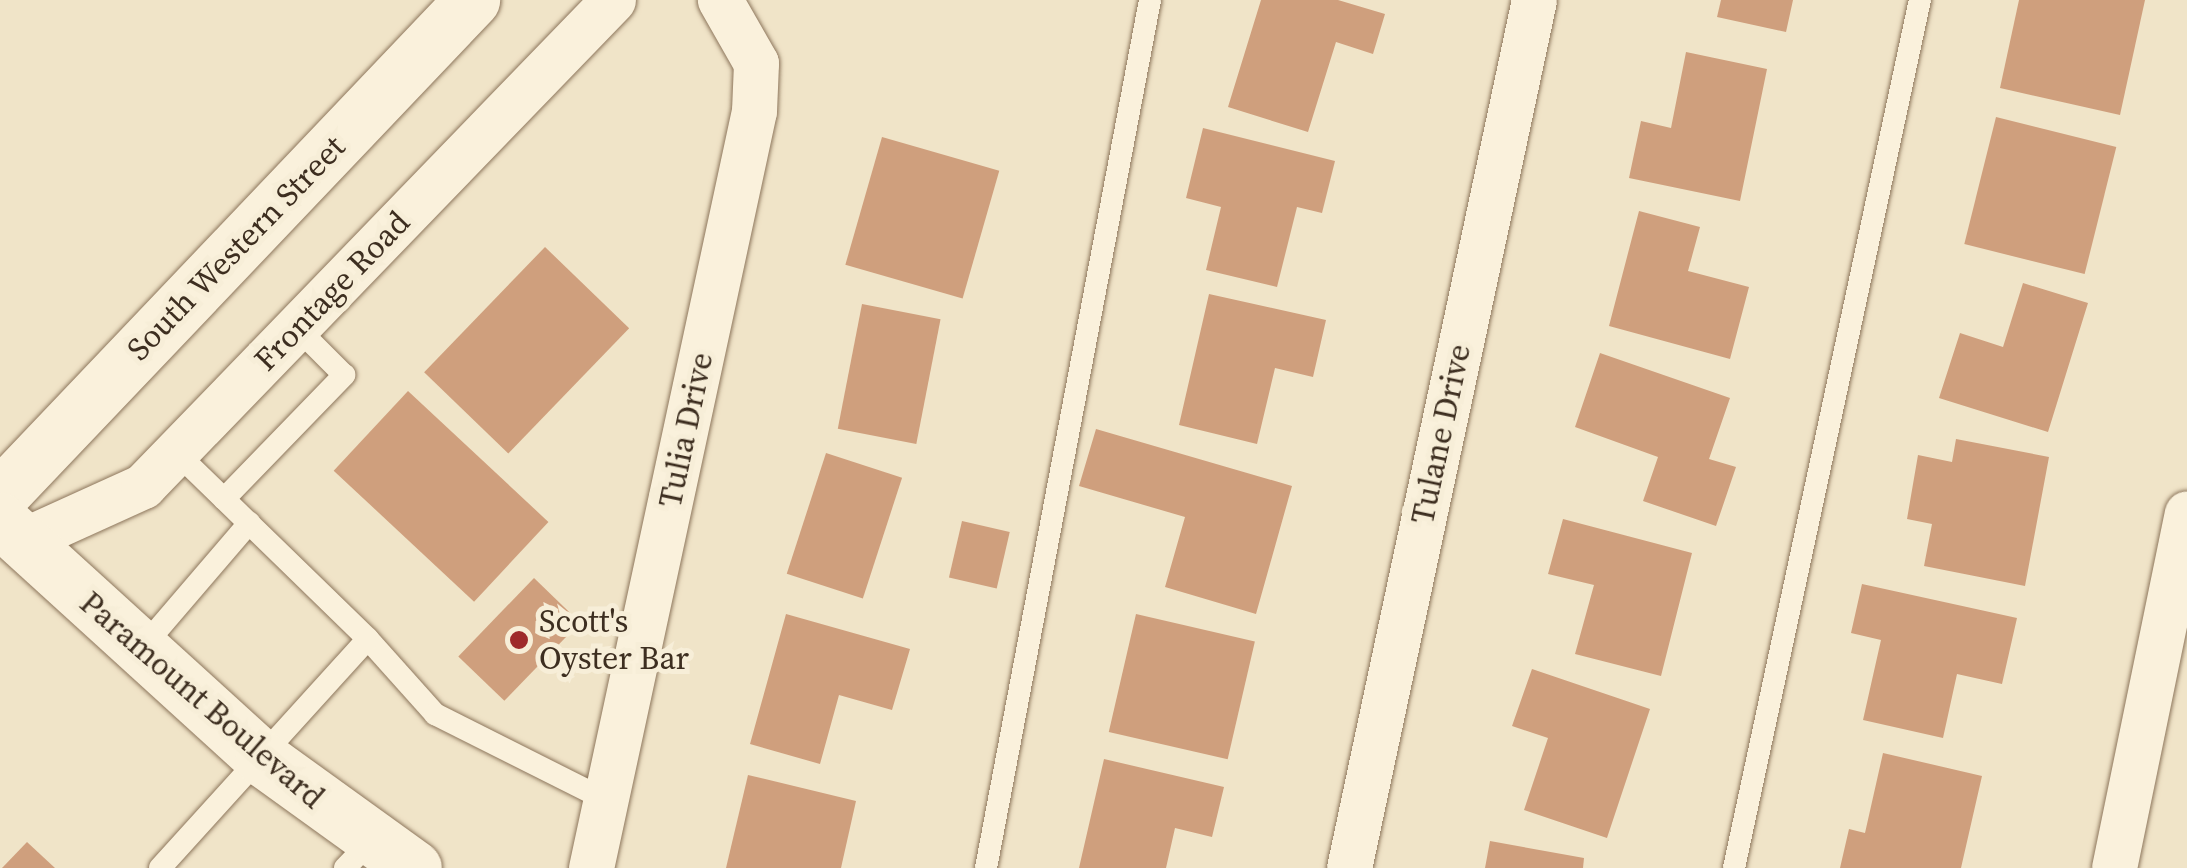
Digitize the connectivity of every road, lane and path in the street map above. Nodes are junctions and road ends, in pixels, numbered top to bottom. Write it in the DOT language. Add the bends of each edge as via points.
graph roads {
  1 [pos="472,0"];
  2 [pos="613,0"];
  3 [pos="720,0"];
  4 [pos="1150,0"];
  5 [pos="1534,0"];
  6 [pos="1920,0"];
  7 [pos="297,328"];
  8 [pos="176,452"];
  9 [pos="224,499"];
  10 [pos="2187,514"];
  11 [pos="7,519"];
  12 [pos="249,523"];
  13 [pos="368,639"];
  14 [pos="140,650"];
  15 [pos="263,759"];
  16 [pos="606,800"];
  17 [pos="377,859"];
  18 [pos="160,868"];
  19 [pos="591,868"];
  20 [pos="986,868"];
  21 [pos="1349,868"];
  22 [pos="1734,868"];
  23 [pos="2114,868"];
  1 -- 11 [label="main road, South Western Street"];
  2 -- 7 [label="street, Frontage Road"];
  3 -- 16 [label="street, Tulia Drive" via="756,63 754,110"];
  4 -- 20 [label="lane"];
  5 -- 21 [label="street, Tulane Drive"];
  6 -- 22 [label="lane"];
  7 -- 8 [label="street, Frontage Road"];
  7 -- 9 [label="lane" via="344,374"];
  8 -- 9 [label="lane"];
  8 -- 11 [label="street, Frontage Road" via="142,486"];
  9 -- 12 [label="lane"];
  10 -- 23 [label="street"];
  11 -- 14 [label="main road, Paramount Boulevard"];
  12 -- 13 [label="lane"];
  12 -- 14 [label="lane"];
  13 -- 15 [label="lane"];
  13 -- 16 [label="lane" via="435,714"];
  14 -- 15 [label="main road, Paramount Boulevard"];
  15 -- 17 [label="main road, Paramount Boulevard"];
  15 -- 18 [label="lane"];
  16 -- 19 [label="street, Tulia Drive"];
}
